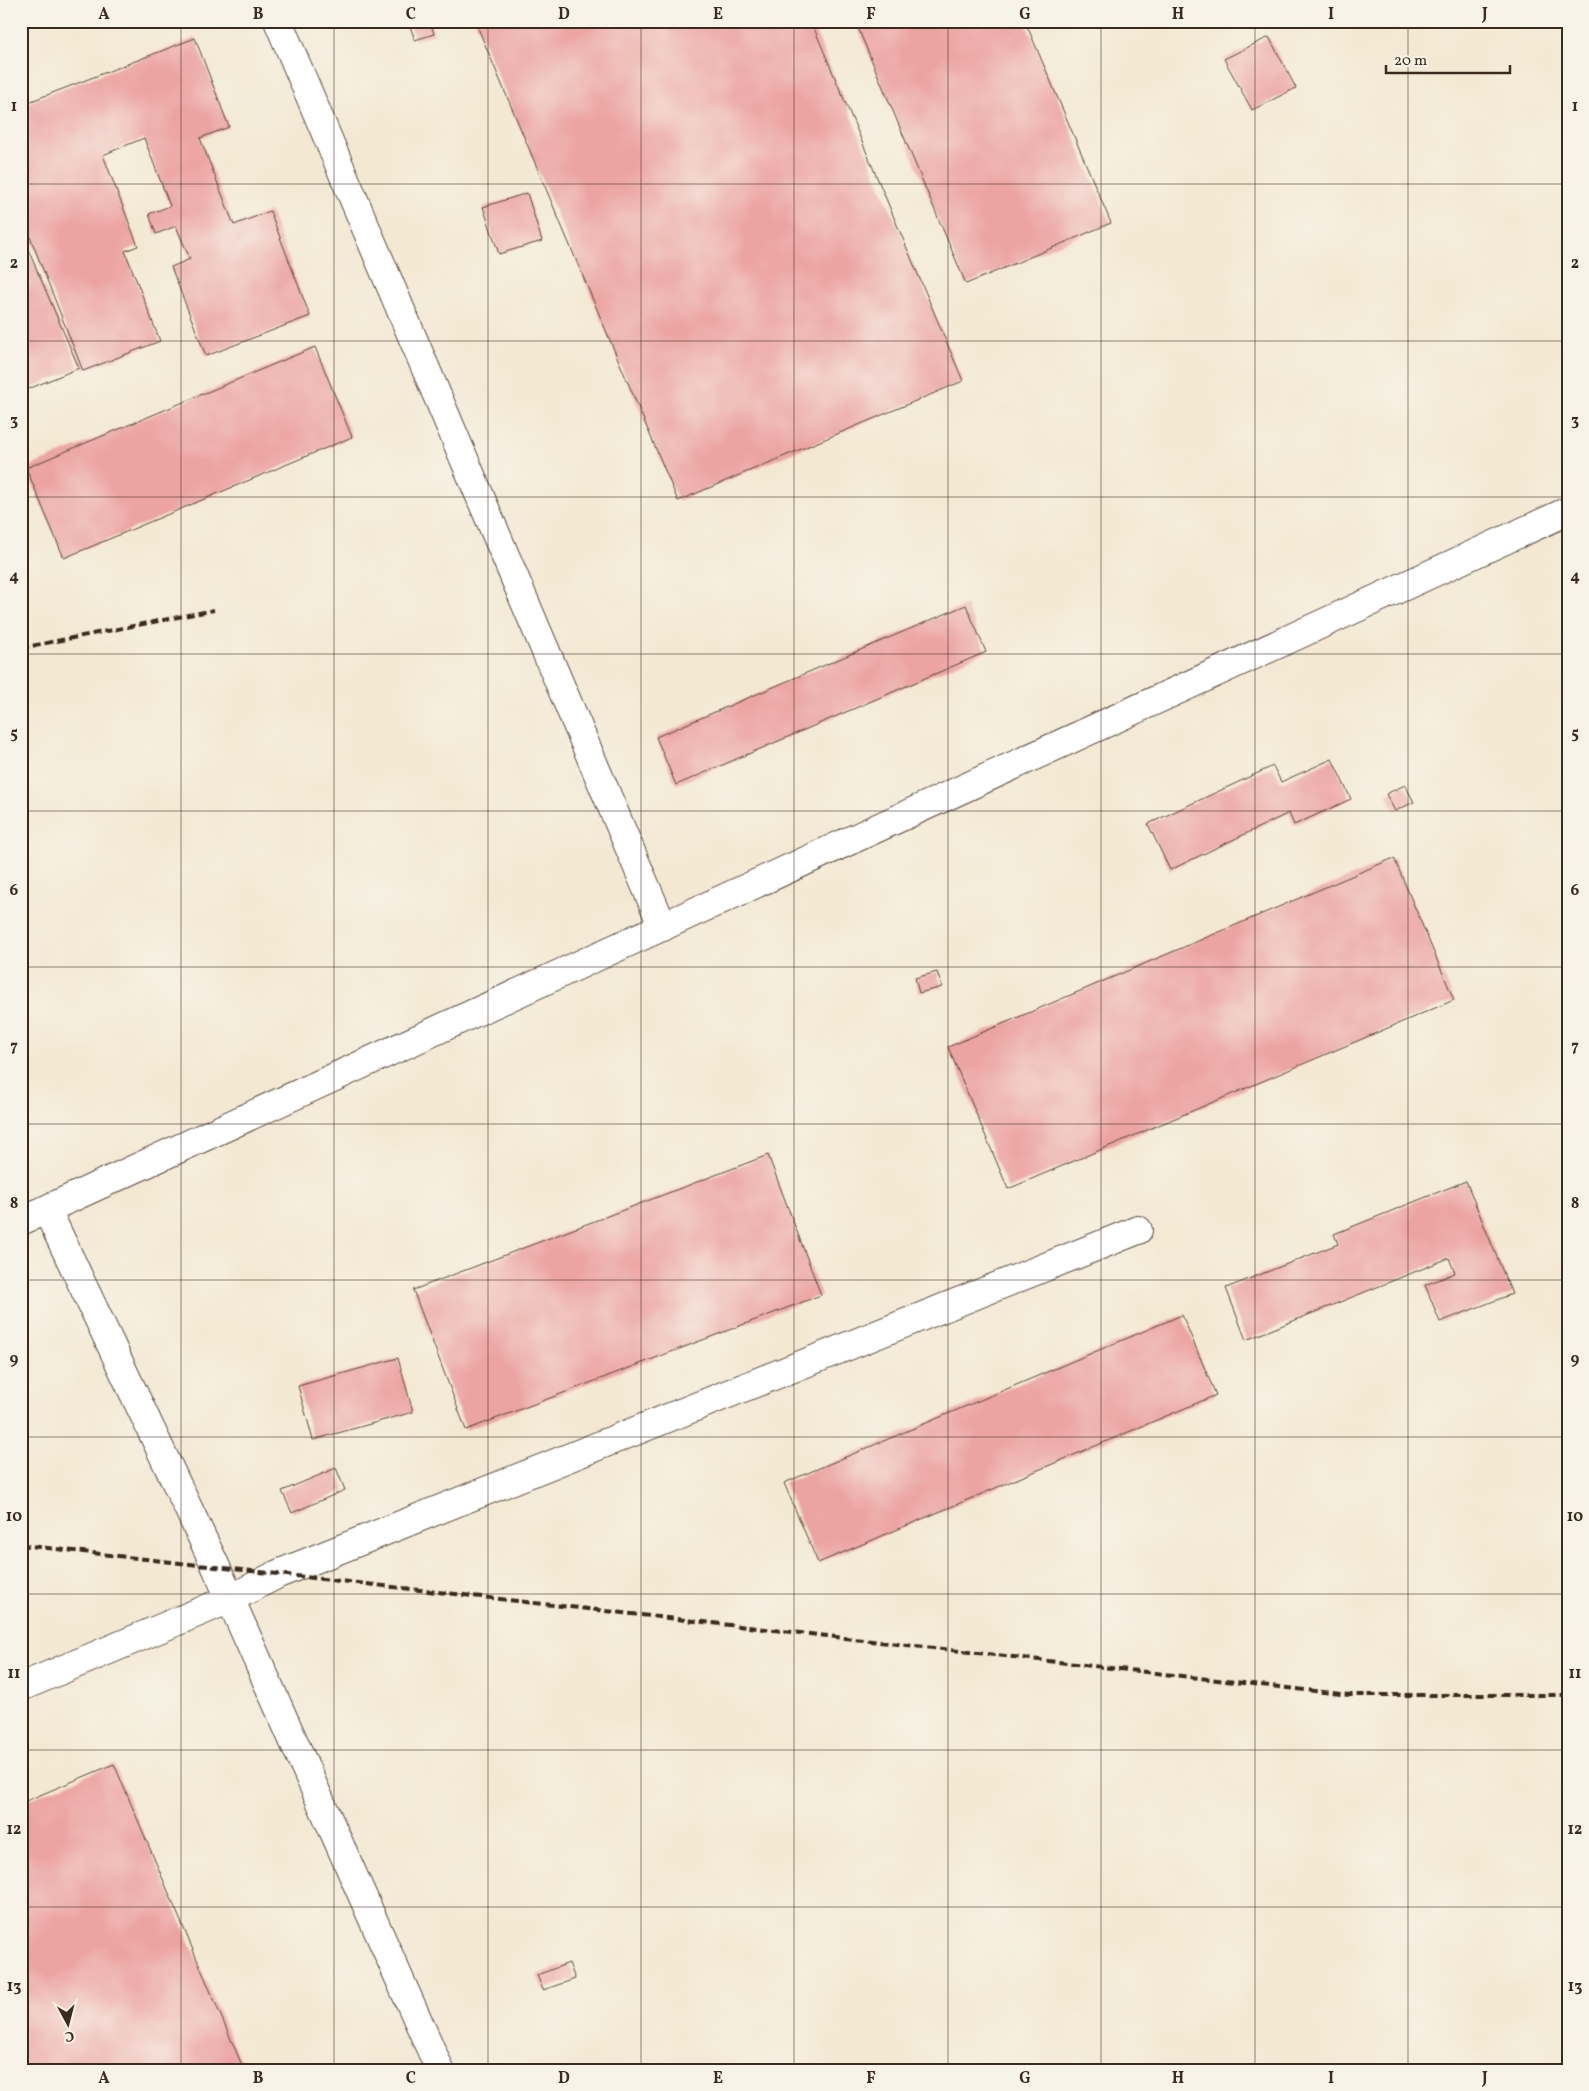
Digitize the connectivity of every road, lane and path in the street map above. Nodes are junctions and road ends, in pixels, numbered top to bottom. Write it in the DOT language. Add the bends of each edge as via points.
graph roads {
  1 [pos="278,21"];
  2 [pos="1568,511"];
  3 [pos="663,927"];
  4 [pos="47,1210"];
  5 [pos="21,1221"];
  6 [pos="1138,1230"];
  7 [pos="230,1600"];
  8 [pos="21,1687"];
  9 [pos="440,2070"];
  1 -- 3 [label="lane"];
  2 -- 3 [label="lane"];
  3 -- 4 [label="lane"];
  4 -- 5 [label="lane"];
  4 -- 7 [label="lane"];
  6 -- 7 [label="lane" via="278,1574"];
  7 -- 8 [label="lane"];
  7 -- 9 [label="lane"];
}
